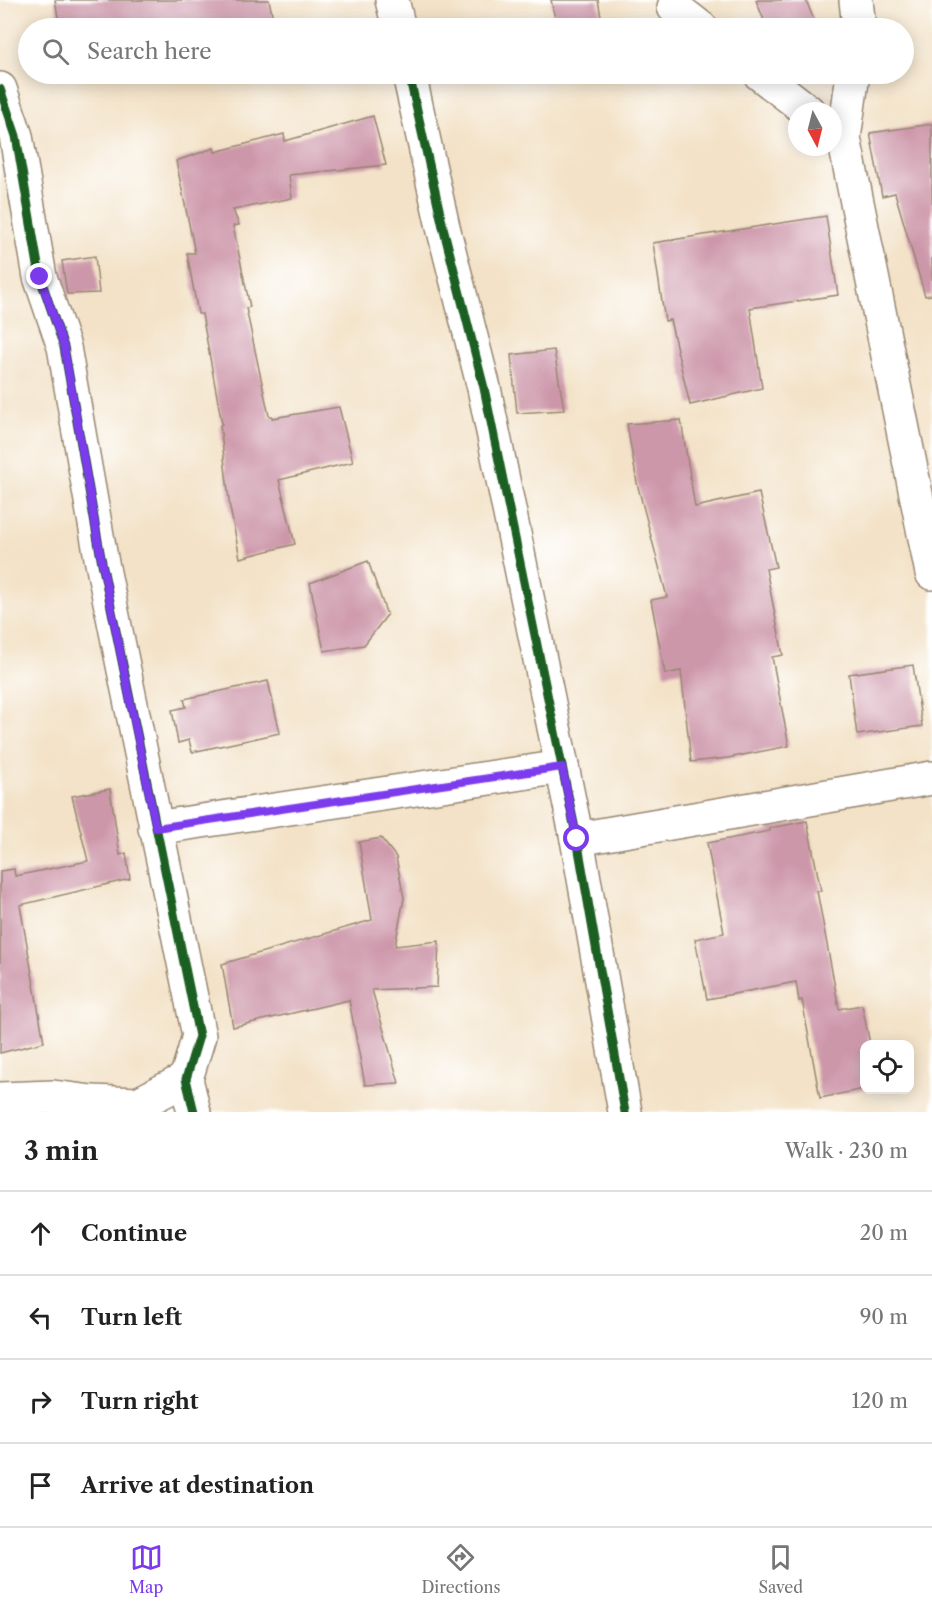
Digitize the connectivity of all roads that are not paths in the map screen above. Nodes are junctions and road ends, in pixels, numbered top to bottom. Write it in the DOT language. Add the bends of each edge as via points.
graph roads {
  1 [pos="392,0"];
  2 [pos="856,0"];
  3 [pos="674,7"];
  4 [pos="396,18"];
  5 [pos="688,18"];
  6 [pos="858,18"];
  7 [pos="411,84"];
  8 [pos="772,84"];
  9 [pos="850,84"];
  10 [pos="0,89"];
  11 [pos="796,102"];
  12 [pos="842,118"];
  13 [pos="842,153"];
  14 [pos="932,573"];
  15 [pos="562,767"];
  16 [pos="932,777"];
  17 [pos="156,828"];
  18 [pos="577,839"];
  19 [pos="186,1080"];
  20 [pos="0,1099"];
  21 [pos="194,1112"];
  22 [pos="625,1112"];
  1 -- 4 [label="street"];
  2 -- 6 [label="street"];
  3 -- 5 [label="street"];
  7 -- 15 [label="street" via="484,388"];
  8 -- 11 [label="street"];
  9 -- 12 [label="street"];
  10 -- 17 [label="street" via="16,136 40,277 64,347 101,558"];
  13 -- 14 [label="street"];
  15 -- 17 [label="street"];
  15 -- 18 [label="street"];
  16 -- 18 [label="street"];
  17 -- 19 [label="street" via="199,1036"];
  18 -- 22 [label="street"];
  19 -- 20 [label="street" via="138,1104 53,1097"];
  19 -- 21 [label="street"];
}
